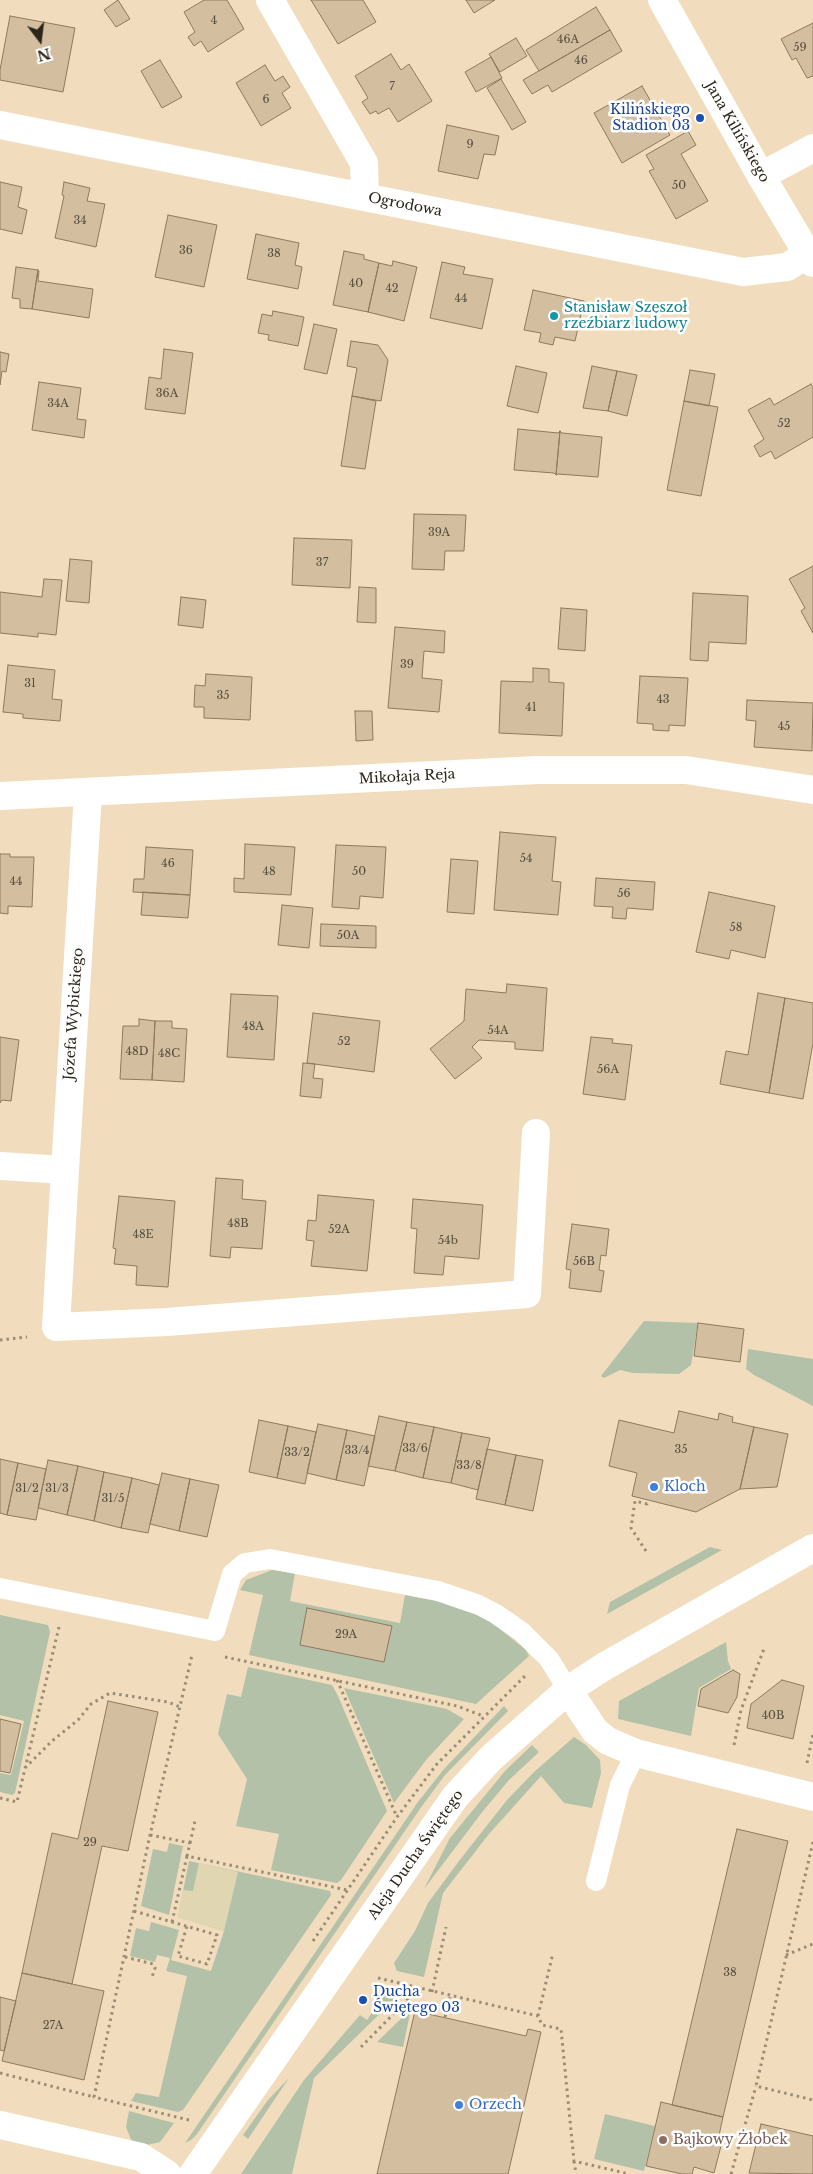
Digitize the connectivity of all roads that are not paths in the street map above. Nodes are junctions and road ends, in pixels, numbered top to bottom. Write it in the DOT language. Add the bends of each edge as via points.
graph roads {
  1 [pos="270,0"];
  2 [pos="662,0"];
  3 [pos="0,125"];
  4 [pos="813,148"];
  5 [pos="761,176"];
  6 [pos="365,197"];
  7 [pos="811,259"];
  8 [pos="813,790"];
  9 [pos="88,793"];
  10 [pos="0,796"];
  11 [pos="536,1133"];
  12 [pos="0,1166"];
  13 [pos="65,1170"];
  14 [pos="813,1548"];
  15 [pos="0,1588"];
  16 [pos="568,1690"];
  17 [pos="636,1754"];
  18 [pos="813,1797"];
  19 [pos="596,1880"];
  20 [pos="0,2125"];
  21 [pos="166,2174"];
  22 [pos="193,2174"];
  1 -- 6 [label="street" via="364,164"];
  2 -- 5 [label="street, Jana Kilińskiego"];
  3 -- 6 [label="street, Ogrodowa"];
  4 -- 5 [label="street"];
  5 -- 7 [label="street, Jana Kilińskiego"];
  6 -- 7 [label="street, Ogrodowa" via="743,272 786,268"];
  8 -- 9 [label="street, Mikołaja Reja" via="686,770 538,770"];
  9 -- 10 [label="street, Mikołaja Reja"];
  9 -- 13 [label="street, Józefa Wybickiego"];
  11 -- 13 [label="street, Józefa Wybickiego" via="527,1294 56,1327"];
  12 -- 13 [label="street"];
  14 -- 16 [label="street, Aleja Ducha Świętego"];
  15 -- 16 [label="lane" via="215,1631 232,1574 245,1563 270,1559 438,1590 479,1605 522,1632 549,1659"];
  16 -- 17 [label="street" via="595,1731"];
  16 -- 22 [label="street, Aleja Ducha Świętego" via="491,1758 455,1797"];
  17 -- 18 [label="street"];
  17 -- 19 [label="lane" via="620,1784"];
  20 -- 21 [label="street" via="141,2157"];
}
